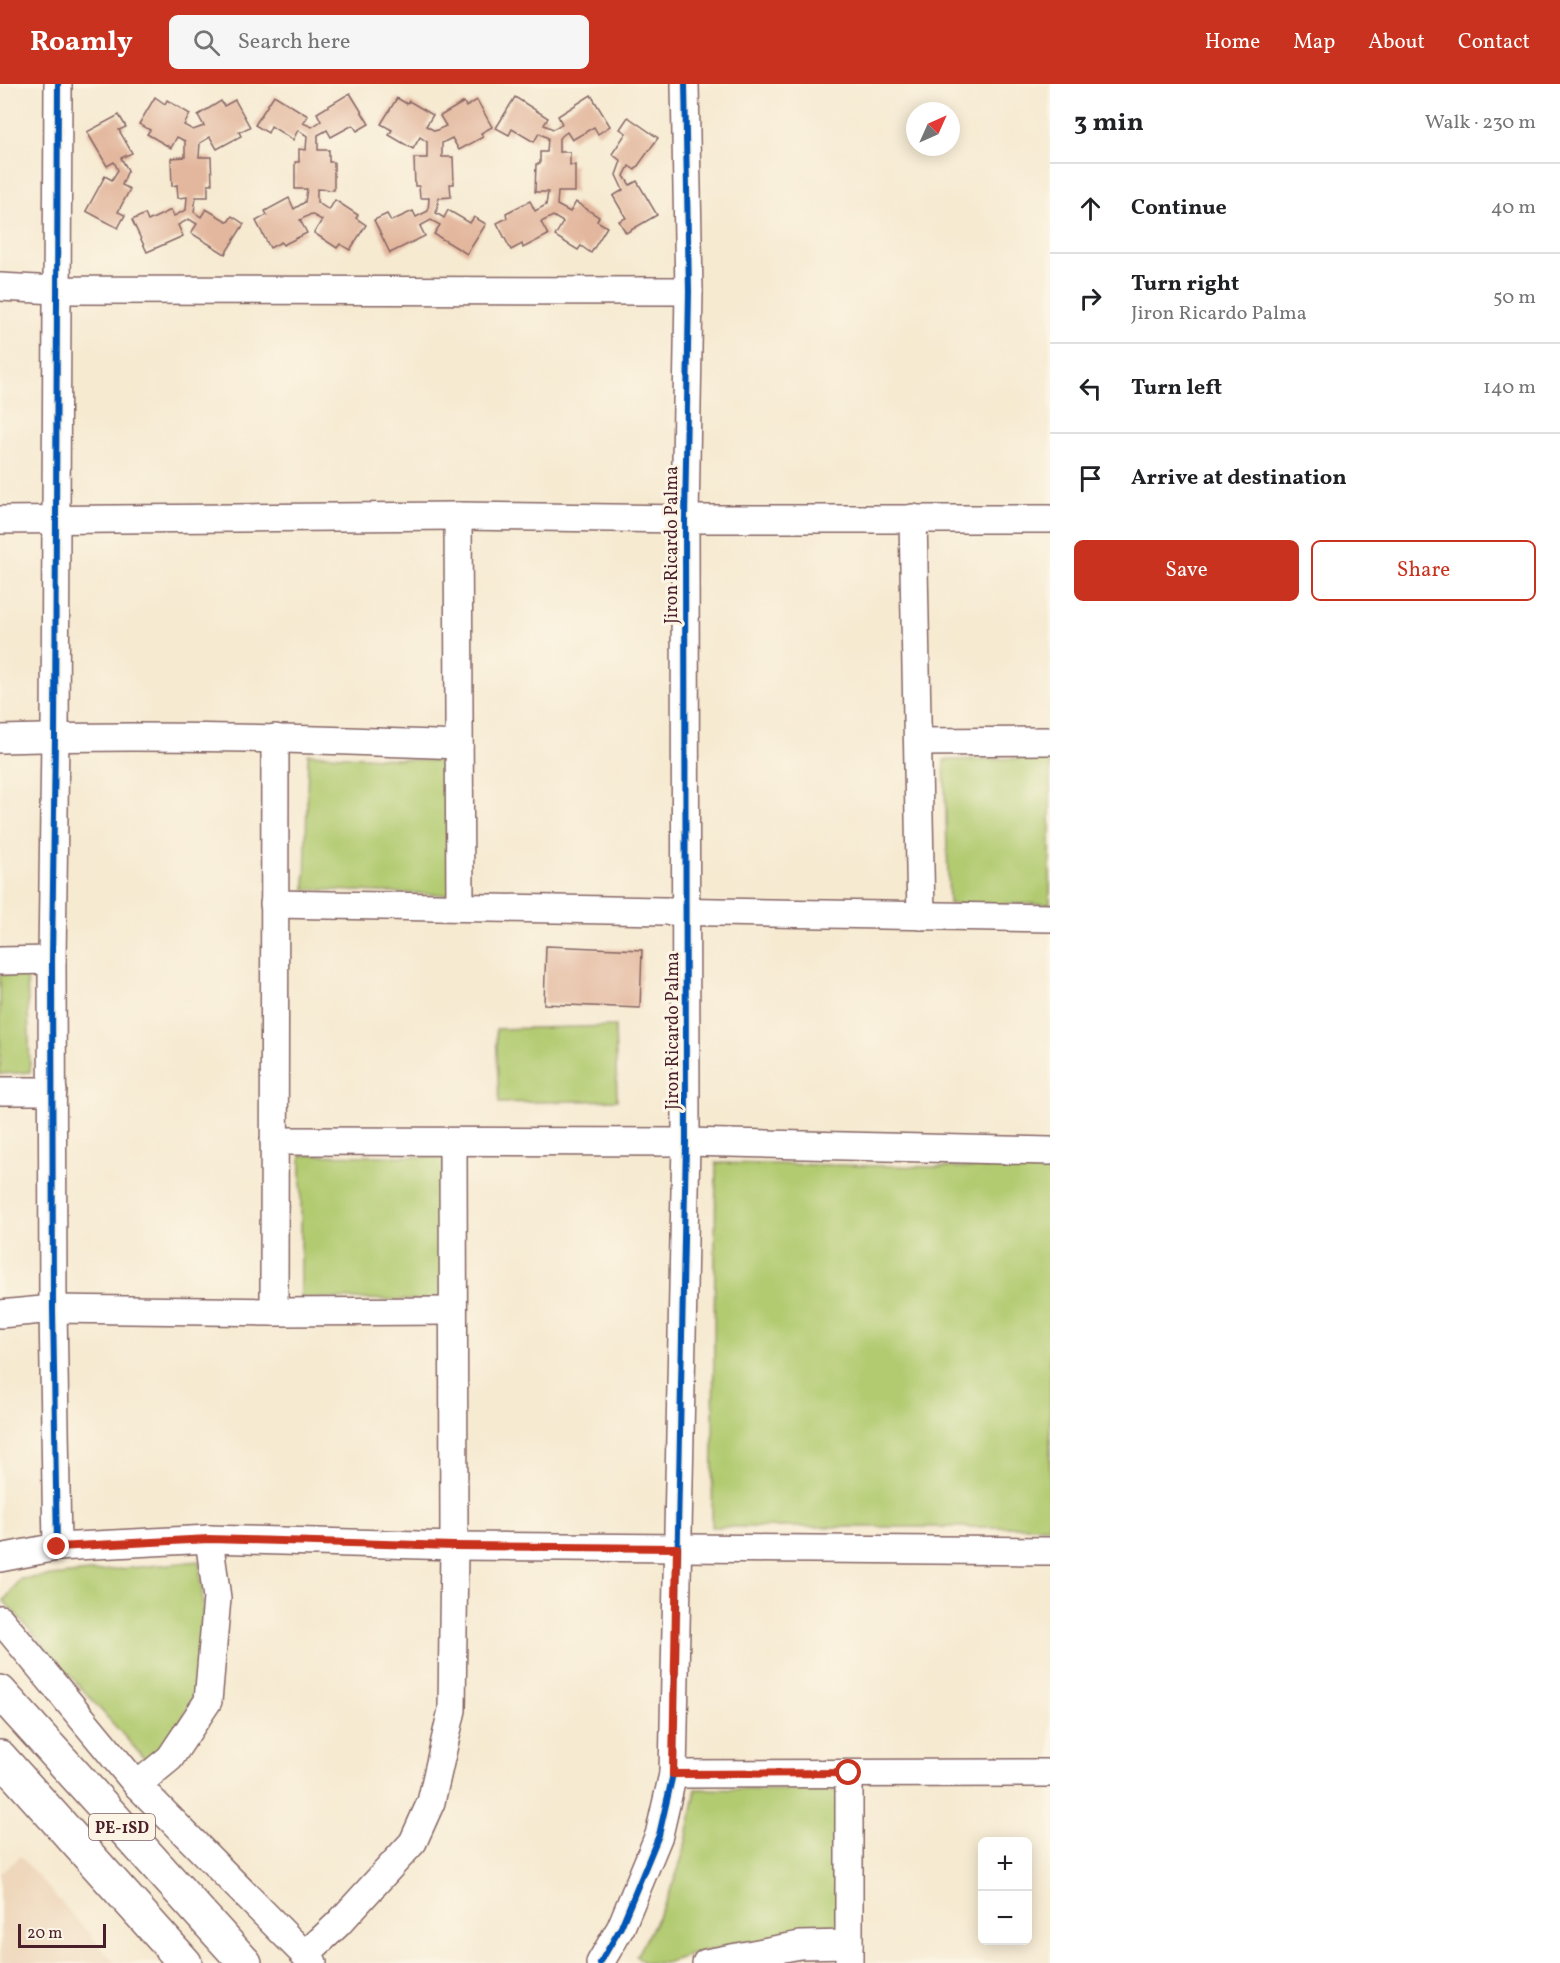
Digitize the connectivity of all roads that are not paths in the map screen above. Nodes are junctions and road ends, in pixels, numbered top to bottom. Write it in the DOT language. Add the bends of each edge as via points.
graph roads {
  1 [pos="58,84"];
  2 [pos="685,84"];
  3 [pos="0,287"];
  4 [pos="56,290"];
  5 [pos="689,291"];
  6 [pos="458,516"];
  7 [pos="913,518"];
  8 [pos="685,519"];
  9 [pos="1050,519"];
  10 [pos="0,520"];
  11 [pos="56,520"];
  12 [pos="55,737"];
  13 [pos="275,738"];
  14 [pos="0,739"];
  15 [pos="1050,741"];
  16 [pos="918,742"];
  17 [pos="459,745"];
  18 [pos="274,904"];
  19 [pos="460,907"];
  20 [pos="687,911"];
  21 [pos="921,916"];
  22 [pos="1050,918"];
  23 [pos="52,960"];
  24 [pos="0,961"];
  25 [pos="0,1091"];
  26 [pos="53,1091"];
  27 [pos="274,1141"];
  28 [pos="453,1142"];
  29 [pos="686,1142"];
  30 [pos="1050,1151"];
  31 [pos="52,1309"];
  32 [pos="452,1311"];
  33 [pos="274,1312"];
  34 [pos="0,1314"];
  35 [pos="209,1539"];
  36 [pos="454,1546"];
  37 [pos="57,1547"];
  38 [pos="677,1548"];
  39 [pos="1050,1551"];
  40 [pos="0,1558"];
  41 [pos="0,1619"];
  42 [pos="0,1692"];
  43 [pos="0,1757"];
  44 [pos="849,1773"];
  45 [pos="1050,1773"];
  46 [pos="673,1774"];
  47 [pos="136,1785"];
  48 [pos="849,1953"];
  49 [pos="309,1959"];
  50 [pos="185,1963"];
  51 [pos="245,1963"];
  52 [pos="600,1963"];
  53 [pos="706,1963"];
  1 -- 4 [label="street"];
  2 -- 5 [label="street, Jiron Ricardo Palma"];
  3 -- 4 [label="street"];
  4 -- 5 [label="street"];
  4 -- 11 [label="street"];
  5 -- 8 [label="street, Jiron Ricardo Palma"];
  6 -- 8 [label="street"];
  6 -- 11 [label="street"];
  6 -- 17 [label="street"];
  7 -- 8 [label="street"];
  7 -- 9 [label="street"];
  7 -- 16 [label="street"];
  8 -- 20 [label="street, Jiron Ricardo Palma"];
  10 -- 11 [label="street"];
  11 -- 12 [label="street"];
  12 -- 13 [label="street"];
  12 -- 14 [label="street"];
  12 -- 23 [label="street"];
  13 -- 17 [label="street"];
  13 -- 18 [label="street"];
  15 -- 16 [label="street"];
  16 -- 21 [label="street"];
  17 -- 19 [label="street"];
  18 -- 19 [label="street"];
  18 -- 27 [label="street"];
  19 -- 20 [label="street"];
  20 -- 21 [label="street"];
  20 -- 29 [label="street, Jiron Ricardo Palma"];
  21 -- 22 [label="street"];
  23 -- 24 [label="street"];
  23 -- 26 [label="street"];
  25 -- 26 [label="street"];
  26 -- 31 [label="street"];
  27 -- 28 [label="street"];
  27 -- 33 [label="street"];
  28 -- 29 [label="street"];
  28 -- 32 [label="street"];
  29 -- 30 [label="street"];
  29 -- 38 [label="street, Jiron Ricardo Palma"];
  31 -- 33 [label="street"];
  31 -- 34 [label="street"];
  31 -- 37 [label="street"];
  32 -- 33 [label="street"];
  32 -- 36 [label="street"];
  35 -- 36 [label="street"];
  35 -- 37 [label="street"];
  35 -- 47 [label="street" via="217,1598 208,1701 170,1758"];
  36 -- 38 [label="street"];
  36 -- 49 [label="street" via="452,1710 431,1802 413,1842"];
  37 -- 40 [label="street"];
  38 -- 39 [label="street"];
  38 -- 46 [label="street, Jiron Ricardo Palma"];
  41 -- 47 [label="street"];
  42 -- 51 [label="highway, PE-1SD"];
  43 -- 50 [label="highway, PE-1SD"];
  44 -- 45 [label="street"];
  44 -- 46 [label="street"];
  44 -- 48 [label="street"];
  46 -- 52 [label="street, Jiron Ricardo Palma" via="659,1835 621,1927"];
  47 -- 49 [label="street"];
  48 -- 53 [label="street" via="800,1945"];
}
